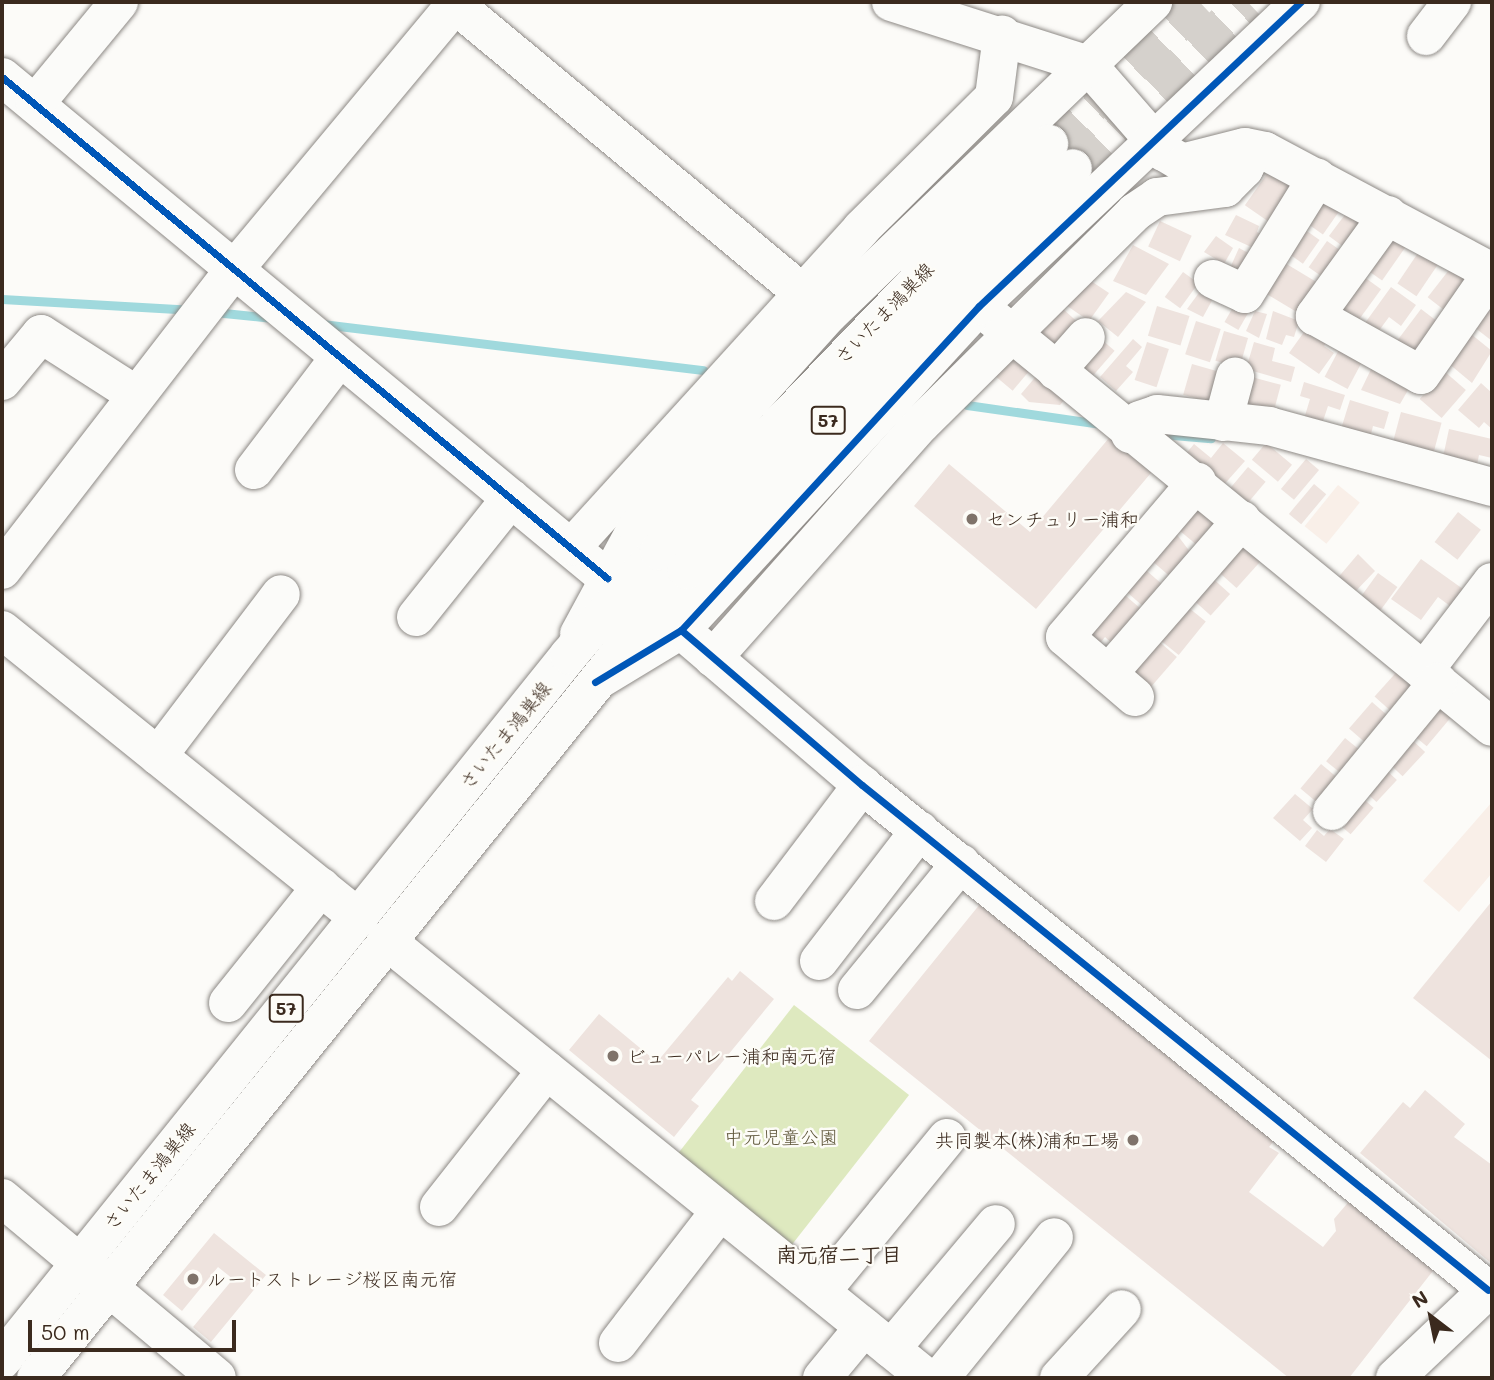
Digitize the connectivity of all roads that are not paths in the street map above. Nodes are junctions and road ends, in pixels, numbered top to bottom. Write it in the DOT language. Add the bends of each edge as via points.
graph roads {
  1 [pos="119,2"];
  2 [pos="455,2"];
  3 [pos="891,2"];
  4 [pos="1153,2"];
  5 [pos="1301,2"];
  6 [pos="1452,2"];
  7 [pos="947,9"];
  8 [pos="1002,35"];
  9 [pos="1426,36"];
  10 [pos="1088,65"];
  11 [pos="2,78"];
  12 [pos="35,104"];
  13 [pos="1153,137"];
  14 [pos="1254,149"];
  15 [pos="1317,178"];
  16 [pos="1388,215"];
  17 [pos="1492,272"];
  18 [pos="1213,279"];
  19 [pos="214,298"];
  20 [pos="815,303"];
  21 [pos="979,306"];
  22 [pos="1013,334"];
  23 [pos="1086,337"];
  24 [pos="339,358"];
  25 [pos="1056,371"];
  26 [pos="1235,377"];
  27 [pos="2,381"];
  28 [pos="136,395"];
  29 [pos="1223,422"];
  30 [pos="1130,434"];
  31 [pos="254,470"];
  32 [pos="1197,482"];
  33 [pos="1492,487"];
  34 [pos="511,498"];
  35 [pos="1242,520"];
  36 [pos="572,546"];
  37 [pos="2,570"];
  38 [pos="607,578"];
  39 [pos="1492,582"];
  40 [pos="281,594"];
  41 [pos="416,617"];
  42 [pos="2,630"];
  43 [pos="681,630"];
  44 [pos="569,655"];
  45 [pos="713,657"];
  46 [pos="1431,676"];
  47 [pos="595,682"];
  48 [pos="1492,727"];
  49 [pos="158,756"];
  50 [pos="862,785"];
  51 [pos="1332,811"];
  52 [pos="920,830"];
  53 [pos="961,863"];
  54 [pos="321,887"];
  55 [pos="774,901"];
  56 [pos="373,930"];
  57 [pos="820,961"];
  58 [pos="857,990"];
  59 [pos="228,1003"];
  60 [pos="547,1070"];
  61 [pos="947,1138"];
  62 [pos="2,1198"];
  63 [pos="439,1208"];
  64 [pos="720,1211"];
  65 [pos="996,1224"];
  66 [pos="1054,1237"];
  67 [pos="79,1262"];
  68 [pos="109,1288"];
  69 [pos="1490,1288"];
  70 [pos="821,1292"];
  71 [pos="1122,1309"];
  72 [pos="877,1338"];
  73 [pos="618,1343"];
  74 [pos="2,1360"];
  75 [pos="36,1378"];
  76 [pos="217,1378"];
  77 [pos="822,1378"];
  78 [pos="927,1378"];
  79 [pos="940,1378"];
  80 [pos="1059,1378"];
  81 [pos="1397,1378"];
  1 -- 12 [label="street"];
  2 -- 19 [label="street"];
  2 -- 20 [label="street"];
  3 -- 7 [label="street"];
  4 -- 10 [label="street"];
  5 -- 13 [label="street"];
  6 -- 9 [label="street"];
  7 -- 8 [label="street"];
  8 -- 10 [label="street"];
  8 -- 20 [label="street" via="994,97"];
  10 -- 13 [label="street"];
  10 -- 20 [label="street"];
  11 -- 12 [label="street"];
  12 -- 19 [label="street"];
  13 -- 14 [label="street" via="1182,163"];
  13 -- 21 [label="street"];
  14 -- 15 [label="street"];
  14 -- 22 [label="street" via="1244,169 1224,188 1157,197 1144,205"];
  15 -- 16 [label="street"];
  15 -- 18 [label="street" via="1245,294"];
  16 -- 17 [label="street"];
  16 -- 17 [label="street" via="1315,316 1421,375"];
  19 -- 24 [label="street"];
  19 -- 28 [label="street"];
  20 -- 36 [label="street"];
  20 -- 38 [label="street" via="637,527"];
  21 -- 22 [label="street"];
  21 -- 43 [label="street"];
  22 -- 25 [label="street"];
  22 -- 45 [label="street" via="920,424"];
  23 -- 25 [label="street"];
  24 -- 31 [label="street"];
  24 -- 34 [label="street"];
  25 -- 30 [label="street"];
  26 -- 29 [label="street"];
  27 -- 28 [label="street" via="41,334"];
  28 -- 37 [label="street"];
  29 -- 30 [label="street" via="1157,414 1140,420"];
  29 -- 33 [label="street" via="1269,426"];
  30 -- 32 [label="street"];
  32 -- 35 [label="street"];
  32 -- 35 [label="street" via="1065,637 1122,686"];
  34 -- 36 [label="street"];
  34 -- 41 [label="street"];
  35 -- 46 [label="street"];
  36 -- 38 [label="street"];
  38 -- 44 [label="street"];
  39 -- 46 [label="street"];
  40 -- 49 [label="street"];
  42 -- 49 [label="street"];
  43 -- 45 [label="street"];
  43 -- 47 [label="street"];
  44 -- 47 [label="street, さいたま鴻巣線 / 57" via="771,432 1061,156 687,570"];
  44 -- 56 [label="street, さいたま鴻巣線 / 57"];
  45 -- 50 [label="street"];
  46 -- 48 [label="street"];
  46 -- 51 [label="street"];
  47 -- 56 [label="street, さいたま鴻巣線 / 57"];
  49 -- 54 [label="street"];
  50 -- 52 [label="street"];
  50 -- 55 [label="street"];
  52 -- 53 [label="street"];
  52 -- 57 [label="street"];
  53 -- 58 [label="street"];
  53 -- 69 [label="street"];
  54 -- 56 [label="street"];
  54 -- 59 [label="street"];
  56 -- 60 [label="street"];
  56 -- 67 [label="street, さいたま鴻巣線 / 57"];
  56 -- 68 [label="street, さいたま鴻巣線 / 57"];
  60 -- 63 [label="street"];
  60 -- 64 [label="street"];
  61 -- 70 [label="street"];
  62 -- 67 [label="street"];
  64 -- 70 [label="street"];
  64 -- 73 [label="street"];
  65 -- 72 [label="street"];
  66 -- 79 [label="street"];
  67 -- 68 [label="street"];
  67 -- 74 [label="street, さいたま鴻巣線 / 57"];
  68 -- 75 [label="street, さいたま鴻巣線 / 57"];
  68 -- 76 [label="street"];
  69 -- 81 [label="street"];
  70 -- 72 [label="street"];
  71 -- 80 [label="street"];
  72 -- 77 [label="street"];
  72 -- 78 [label="street"];
}
